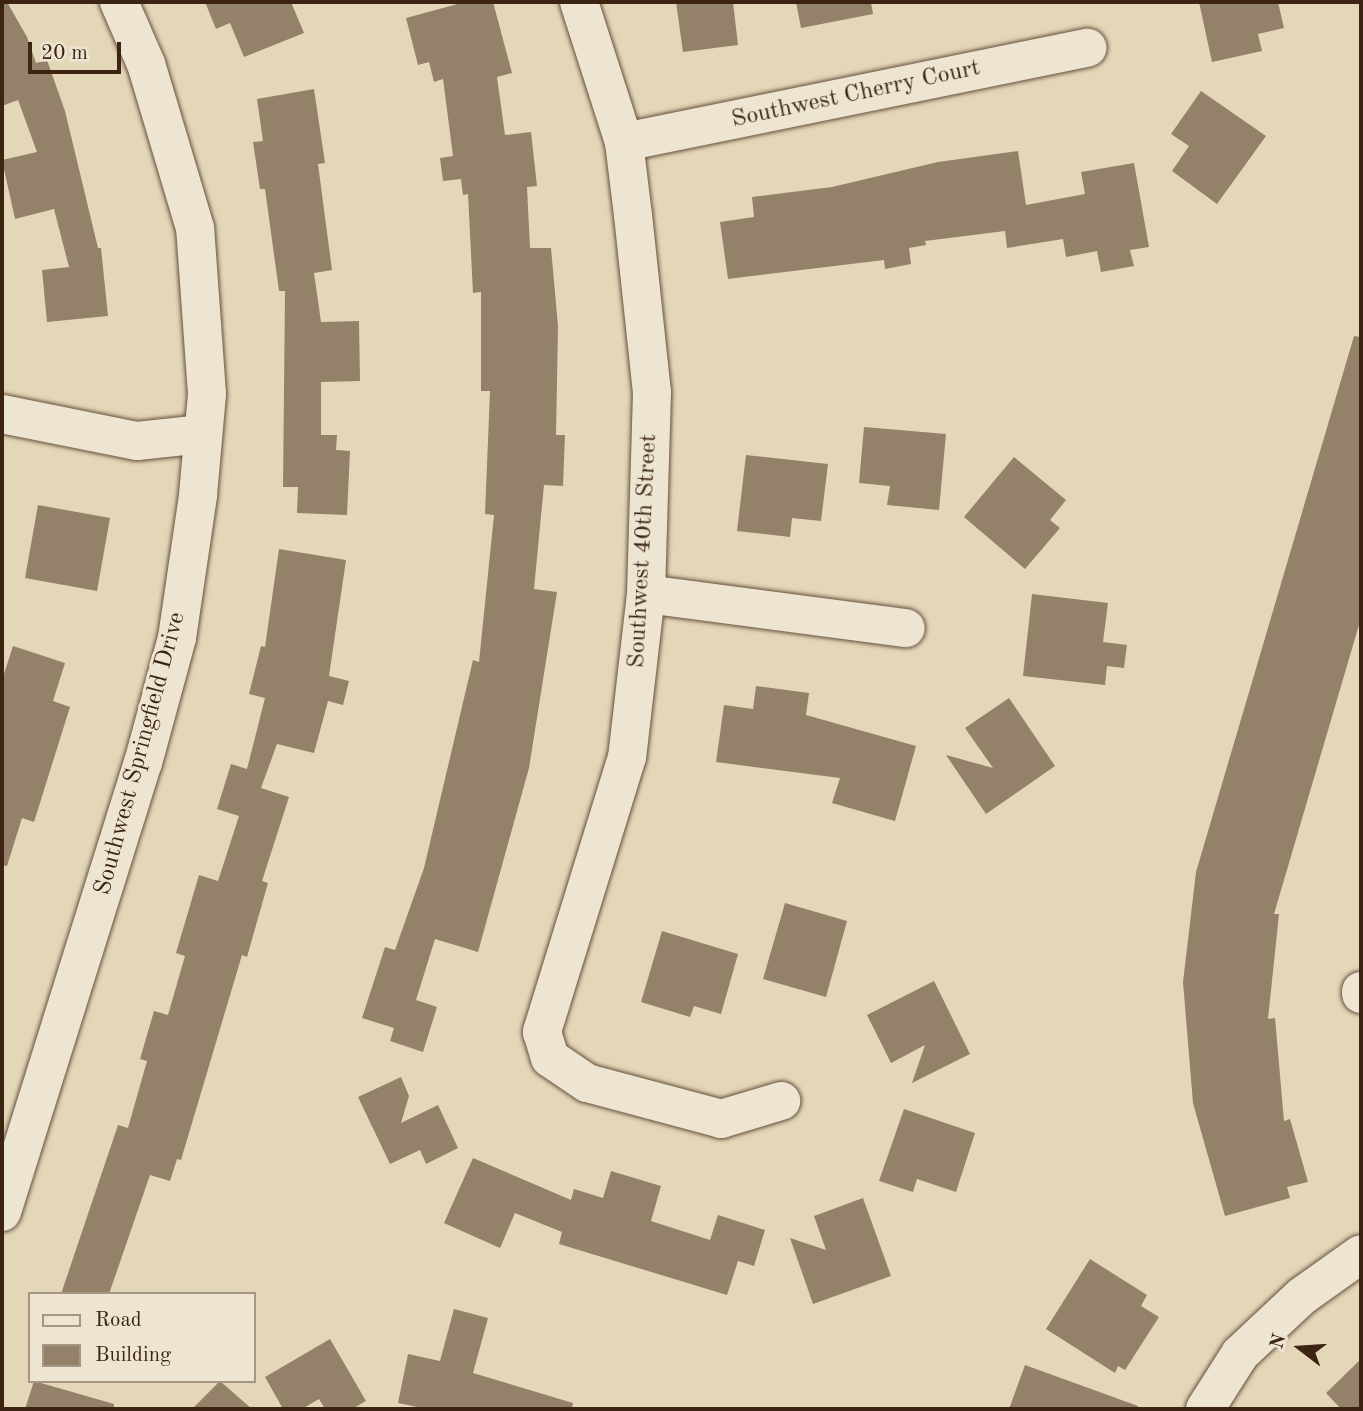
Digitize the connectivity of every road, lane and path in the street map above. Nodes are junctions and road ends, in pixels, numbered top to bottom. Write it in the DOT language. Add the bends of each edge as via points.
graph roads {
  1 [pos="119,2"];
  2 [pos="579,2"];
  3 [pos="1088,48"];
  4 [pos="624,142"];
  5 [pos="2,414"];
  6 [pos="203,434"];
  7 [pos="646,594"];
  8 [pos="906,628"];
  9 [pos="781,1101"];
  10 [pos="2,1212"];
  11 [pos="1361,1254"];
  12 [pos="1205,1409"];
  1 -- 6 [label="street, Southwest Springfield Drive" via="146,64 195,228 207,394"];
  2 -- 4 [label="street, Southwest 40th Street"];
  3 -- 4 [label="street, Southwest Cherry Court"];
  4 -- 7 [label="street, Southwest 40th Street" via="652,391"];
  5 -- 6 [label="street" via="136,441"];
  6 -- 10 [label="street, Southwest Springfield Drive" via="177,638 144,763"];
  7 -- 8 [label="street"];
  7 -- 9 [label="street, Southwest 40th Street" via="627,757 542,1032 550,1059 587,1083 721,1119"];
  11 -- 12 [label="street" via="1302,1296 1240,1354"];
}
